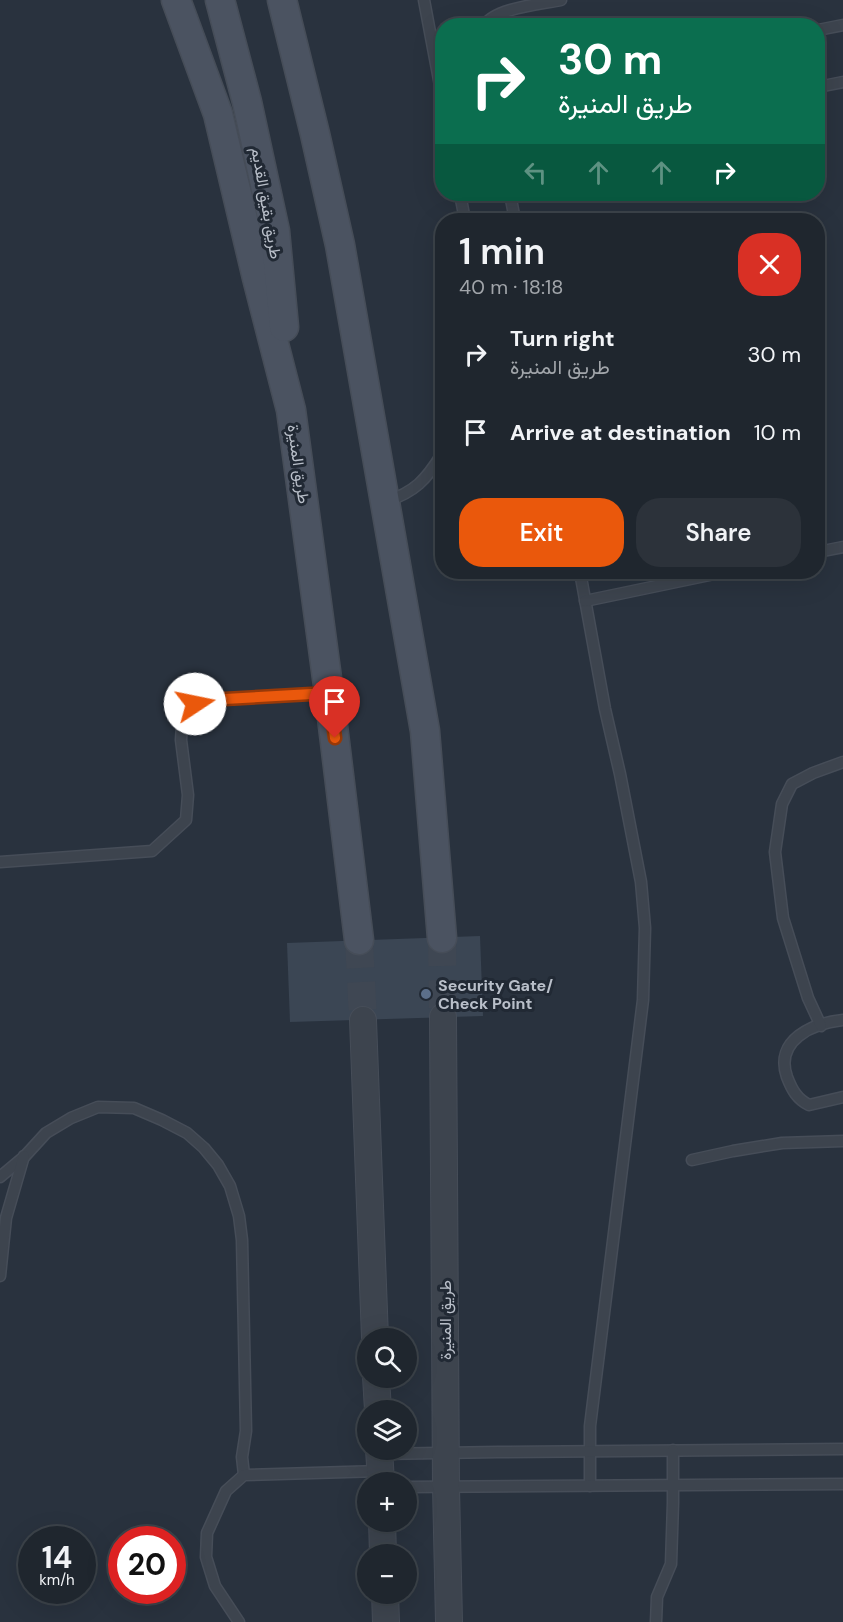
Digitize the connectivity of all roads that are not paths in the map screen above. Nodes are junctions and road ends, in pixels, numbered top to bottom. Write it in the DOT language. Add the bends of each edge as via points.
graph roads {
  1 [pos="176,0"];
  2 [pos="220,0"];
  3 [pos="282,0"];
  4 [pos="424,0"];
  5 [pos="561,0"];
  6 [pos="493,18"];
  7 [pos="843,25"];
  8 [pos="825,29"];
  9 [pos="435,59"];
  10 [pos="843,82"];
  11 [pos="825,86"];
  12 [pos="291,410"];
  13 [pos="435,464"];
  14 [pos="385,502"];
  15 [pos="843,547"];
  16 [pos="825,551"];
  17 [pos="581,579"];
  18 [pos="690,579"];
  19 [pos="585,601"];
  20 [pos="329,693"];
  21 [pos="843,762"];
  22 [pos="0,862"];
  23 [pos="442,938"];
  24 [pos="359,940"];
  25 [pos="443,1017"];
  26 [pos="363,1020"];
  27 [pos="843,1020"];
  28 [pos="820,1026"];
  29 [pos="843,1097"];
  30 [pos="843,1141"];
  31 [pos="25,1156"];
  32 [pos="692,1160"];
  33 [pos="0,1177"];
  34 [pos="0,1276"];
  35 [pos="375,1328"];
  36 [pos="843,1449"];
  37 [pos="673,1450"];
  38 [pos="590,1451"];
  39 [pos="446,1453"];
  40 [pos="380,1464"];
  41 [pos="244,1475"];
  42 [pos="843,1484"];
  43 [pos="590,1485"];
  44 [pos="673,1485"];
  45 [pos="417,1487"];
  46 [pos="446,1487"];
  47 [pos="385,1604"];
  48 [pos="240,1622"];
  49 [pos="386,1622"];
  50 [pos="449,1622"];
  51 [pos="656,1622"];
  1 -- 12 [label="main road, طريق المنيرة" via="218,114"];
  2 -- 12 [label="main road, طريق بقيق القديم" via="248,102 275,231"];
  3 -- 14 [label="main road" via="340,245"];
  4 -- 9 [label="lane"];
  5 -- 6 [label="lane" via="503,12"];
  7 -- 8 [label="lane"];
  10 -- 11 [label="lane"];
  12 -- 20 [label="main road, طريق المنيرة"];
  13 -- 14 [label="lane" via="422,483"];
  14 -- 23 [label="main road" via="425,731"];
  15 -- 16 [label="lane"];
  17 -- 19 [label="lane"];
  18 -- 19 [label="lane"];
  19 -- 38 [label="lane" via="641,882 645,928 643,1000"];
  20 -- 22 [label="lane" via="207,700 183,709 186,820 152,851"];
  20 -- 24 [label="main road, طريق المنيرة"];
  21 -- 28 [label="lane" via="792,784 782,804 775,852 783,918"];
  25 -- 39 [label="street, طريق المنيرة"];
  26 -- 35 [label="street"];
  27 -- 28 [label="lane"];
  28 -- 29 [label="lane" via="790,1043 784,1055 785,1071 799,1100 809,1105"];
  30 -- 32 [label="lane" via="782,1143"];
  31 -- 33 [label="lane"];
  31 -- 34 [label="lane" via="6,1218"];
  31 -- 41 [label="lane" via="46,1133 71,1118 98,1107 134,1108 187,1133 218,1165 230,1186 242,1240"];
  36 -- 37 [label="lane"];
  37 -- 38 [label="lane"];
  37 -- 44 [label="lane"];
  38 -- 39 [label="lane"];
  38 -- 43 [label="lane"];
  39 -- 40 [label="lane"];
  39 -- 46 [label="street, طريق المنيرة"];
  40 -- 41 [label="lane"];
  41 -- 48 [label="lane" via="226,1491 207,1533 206,1557 215,1586"];
  42 -- 44 [label="lane"];
  43 -- 44 [label="lane"];
  43 -- 46 [label="lane"];
  44 -- 51 [label="lane" via="671,1563 657,1597"];
  45 -- 46 [label="lane"];
  46 -- 50 [label="street, طريق المنيرة"];
  47 -- 49 [label="street"];
}
